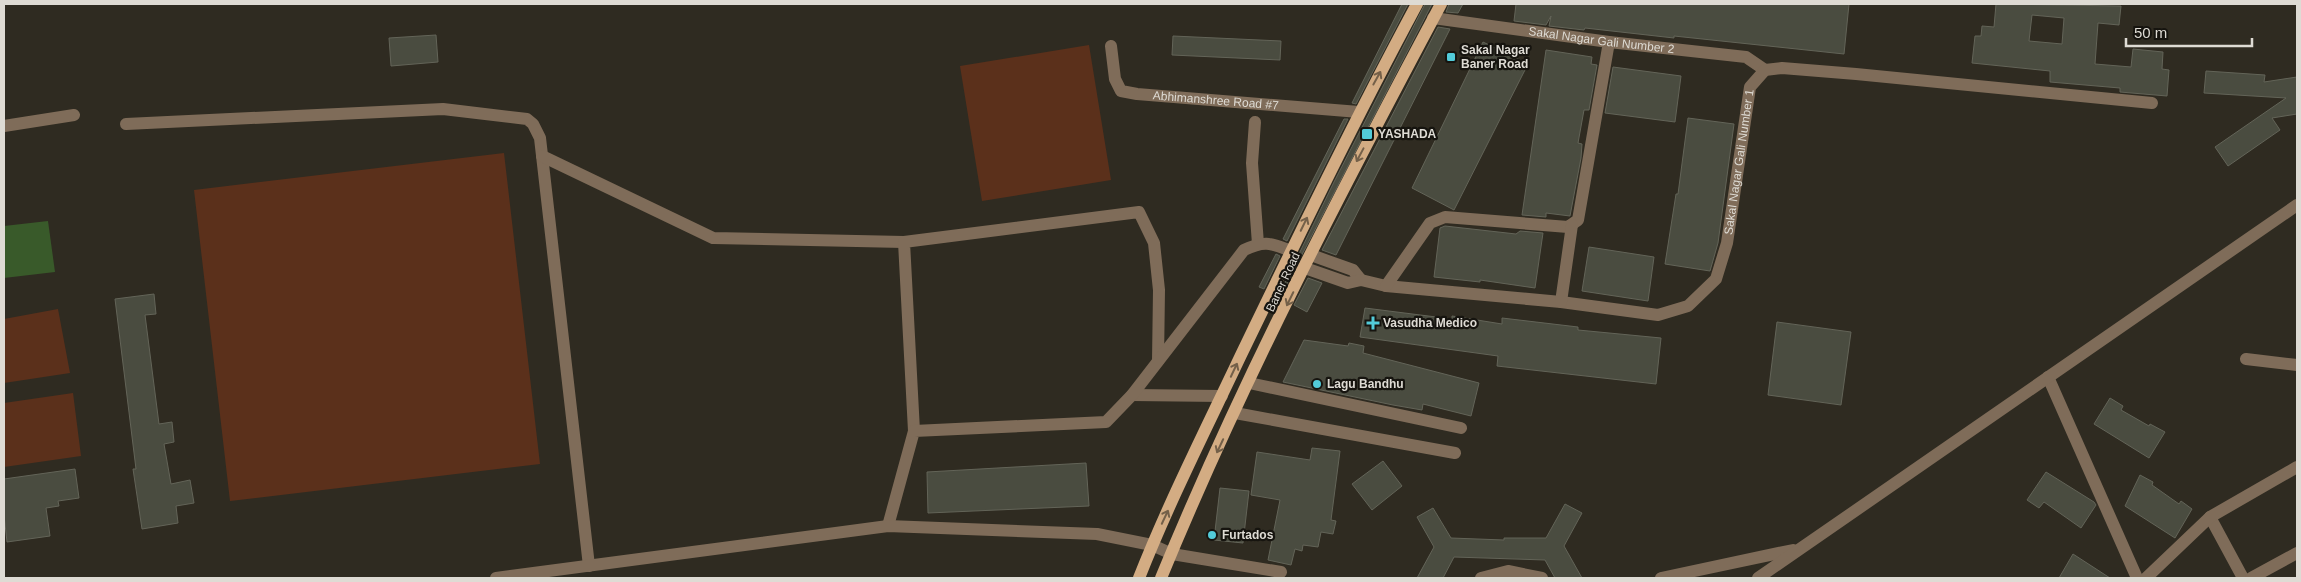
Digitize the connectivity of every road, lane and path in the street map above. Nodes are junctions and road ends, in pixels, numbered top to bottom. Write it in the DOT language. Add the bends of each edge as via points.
graph roads {
  1 [pos="1417,4"];
  2 [pos="1441,4"];
  3 [pos="1434,18"];
  4 [pos="1609,42"];
  5 [pos="1111,46"];
  6 [pos="1765,70"];
  7 [pos="2152,104"];
  8 [pos="1359,112"];
  9 [pos="74,114"];
  10 [pos="1255,122"];
  11 [pos="126,124"];
  12 [pos="4,126"];
  13 [pos="542,156"];
  14 [pos="2297,205"];
  15 [pos="1572,225"];
  16 [pos="904,242"];
  17 [pos="1258,244"];
  18 [pos="1291,251"];
  19 [pos="1311,255"];
  20 [pos="1305,268"];
  21 [pos="1361,280"];
  22 [pos="1386,286"];
  23 [pos="1561,302"];
  24 [pos="2246,359"];
  25 [pos="1158,361"];
  26 [pos="2297,365"];
  27 [pos="2048,377"];
  28 [pos="1249,382"];
  29 [pos="1132,395"];
  30 [pos="1222,396"];
  31 [pos="1235,413"];
  32 [pos="1461,428"];
  33 [pos="914,431"];
  34 [pos="1455,453"];
  35 [pos="2297,467"];
  36 [pos="2210,517"];
  37 [pos="888,526"];
  38 [pos="1152,545"];
  39 [pos="1800,549"];
  40 [pos="2297,553"];
  41 [pos="1172,554"];
  42 [pos="589,566"];
  43 [pos="1281,572"];
  44 [pos="513,577"];
  45 [pos="496,578"];
  46 [pos="1139,578"];
  47 [pos="1162,578"];
  48 [pos="1481,578"];
  49 [pos="1542,578"];
  50 [pos="1661,578"];
  51 [pos="1758,578"];
  52 [pos="2137,578"];
  53 [pos="2146,578"];
  54 [pos="2243,578"];
  55 [pos="2251,578"];
  8 -- 1 [label="main road, Baner Road, one-way"];
  2 -- 3 [label="main road, Baner Road"];
  3 -- 4 [label="street, Sakal Nagar Gali Number 2"];
  3 -- 19 [label="main road, Baner Road, one-way"];
  4 -- 6 [label="street, Sakal Nagar Gali Number 2" via="1746,57"];
  4 -- 15 [label="street" via="1581,215"];
  5 -- 8 [label="street, Abhimanshree Road #7" via="1115,80 1121,91"];
  6 -- 7 [label="street" via="1782,68 1856,74"];
  6 -- 23 [label="street, Sakal Nagar Gali Number 1" via="1750,87 1727,243 1716,279 1688,306 1658,314"];
  18 -- 8 [label="main road, Baner Road, one-way"];
  9 -- 12 [label="street"];
  10 -- 17 [label="street" via="1252,163"];
  11 -- 13 [label="street" via="443,110 527,119 540,138"];
  13 -- 16 [label="street" via="713,238"];
  13 -- 42 [label="street"];
  14 -- 27 [label="street"];
  15 -- 22 [label="street" via="1437,219 1430,223"];
  15 -- 23 [label="street"];
  16 -- 25 [label="street" via="1139,212 1154,243 1159,290"];
  16 -- 33 [label="street"];
  17 -- 18 [label="street" via="1267,242"];
  17 -- 25 [label="street" via="1244,250"];
  30 -- 18 [label="main road, Baner Road, one-way"];
  19 -- 20 [label="main road, Baner Road"];
  19 -- 21 [label="street" via="1353,270"];
  20 -- 21 [label="street" via="1348,283"];
  20 -- 28 [label="main road, Baner Road, one-way"];
  21 -- 22 [label="street, Sakal Nagar Gali Number 1"];
  22 -- 23 [label="street, Sakal Nagar Gali Number 1"];
  24 -- 26 [label="street"];
  25 -- 29 [label="street"];
  27 -- 39 [label="street"];
  27 -- 52 [label="street"];
  28 -- 31 [label="main road, Baner Road"];
  28 -- 32 [label="street"];
  29 -- 30 [label="street"];
  29 -- 33 [label="street" via="1106,422"];
  38 -- 30 [label="main road, Baner Road, one-way"];
  31 -- 34 [label="street"];
  31 -- 41 [label="main road, Baner Road, one-way"];
  33 -- 37 [label="street"];
  35 -- 36 [label="street"];
  36 -- 53 [label="street"];
  36 -- 54 [label="street"];
  37 -- 38 [label="street" via="1097,534"];
  37 -- 42 [label="street"];
  38 -- 41 [label="street"];
  38 -- 46 [label="main road, Baner Road"];
  39 -- 50 [label="street"];
  39 -- 51 [label="street"];
  40 -- 55 [label="street"];
  41 -- 43 [label="street"];
  41 -- 47 [label="main road, Baner Road"];
  42 -- 44 [label="street"];
  44 -- 45 [label="street"];
  48 -- 49 [label="street" via="1508,571"];
}
